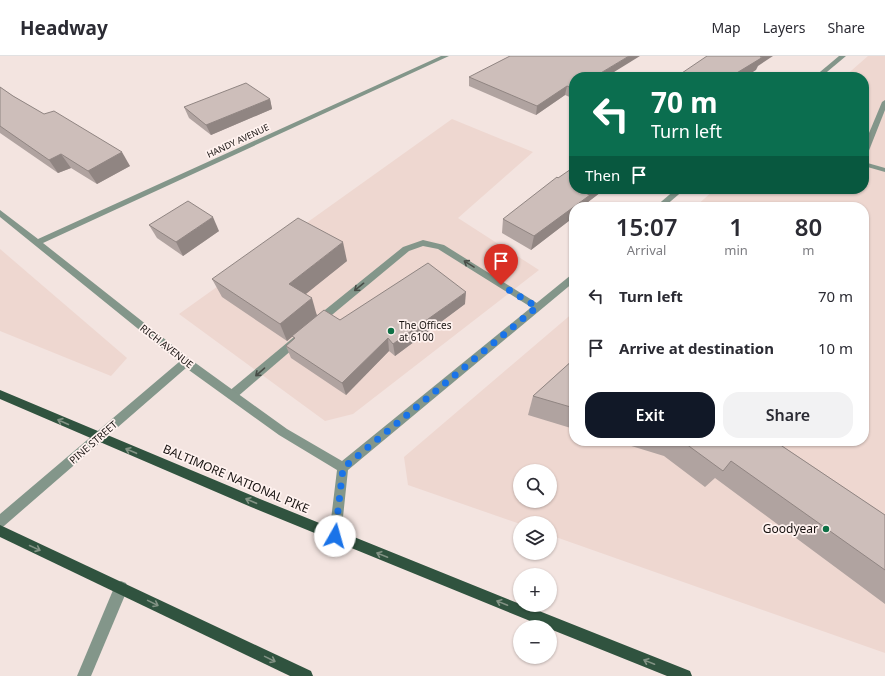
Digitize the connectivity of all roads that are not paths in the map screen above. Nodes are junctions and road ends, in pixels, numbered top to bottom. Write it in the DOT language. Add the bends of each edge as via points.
graph roads {
  1 [pos="446,56"];
  2 [pos="843,56"];
  3 [pos="823,72"];
  4 [pos="885,102"];
  5 [pos="869,141"];
  6 [pos="869,165"];
  7 [pos="885,170"];
  8 [pos="675,194"];
  9 [pos="665,202"];
  10 [pos="0,213"];
  11 [pos="37,242"];
  12 [pos="569,281"];
  13 [pos="537,307"];
  14 [pos="186,362"];
  15 [pos="0,394"];
  16 [pos="232,395"];
  17 [pos="99,437"];
  18 [pos="343,468"];
  19 [pos="0,522"];
  20 [pos="0,531"];
  21 [pos="335,536"];
  22 [pos="121,588"];
  23 [pos="84,676"];
  24 [pos="306,676"];
  25 [pos="685,676"];
  1 -- 11 [label="street, HANDY AVENUE"];
  2 -- 3 [label="street"];
  4 -- 5 [label="street"];
  6 -- 7 [label="street"];
  8 -- 9 [label="street"];
  10 -- 11 [label="street, RICH AVENUE"];
  11 -- 14 [label="street, RICH AVENUE"];
  12 -- 13 [label="street"];
  13 -- 16 [label="street, one-way" via="441,246 423,243 406,249"];
  13 -- 18 [label="street"];
  14 -- 16 [label="street, RICH AVENUE"];
  14 -- 17 [label="street, PINE STREET"];
  17 -- 15 [label="main road, BALTIMORE NATIONAL PIKE, one-way"];
  16 -- 18 [label="street, RICH AVENUE" via="283,432"];
  17 -- 19 [label="street, PINE STREET"];
  21 -- 17 [label="main road, BALTIMORE NATIONAL PIKE, one-way"];
  18 -- 21 [label="street"];
  20 -- 22 [label="main road, one-way"];
  25 -- 21 [label="main road, BALTIMORE NATIONAL PIKE, one-way"];
  22 -- 23 [label="street"];
  22 -- 24 [label="main road, one-way"];
}
